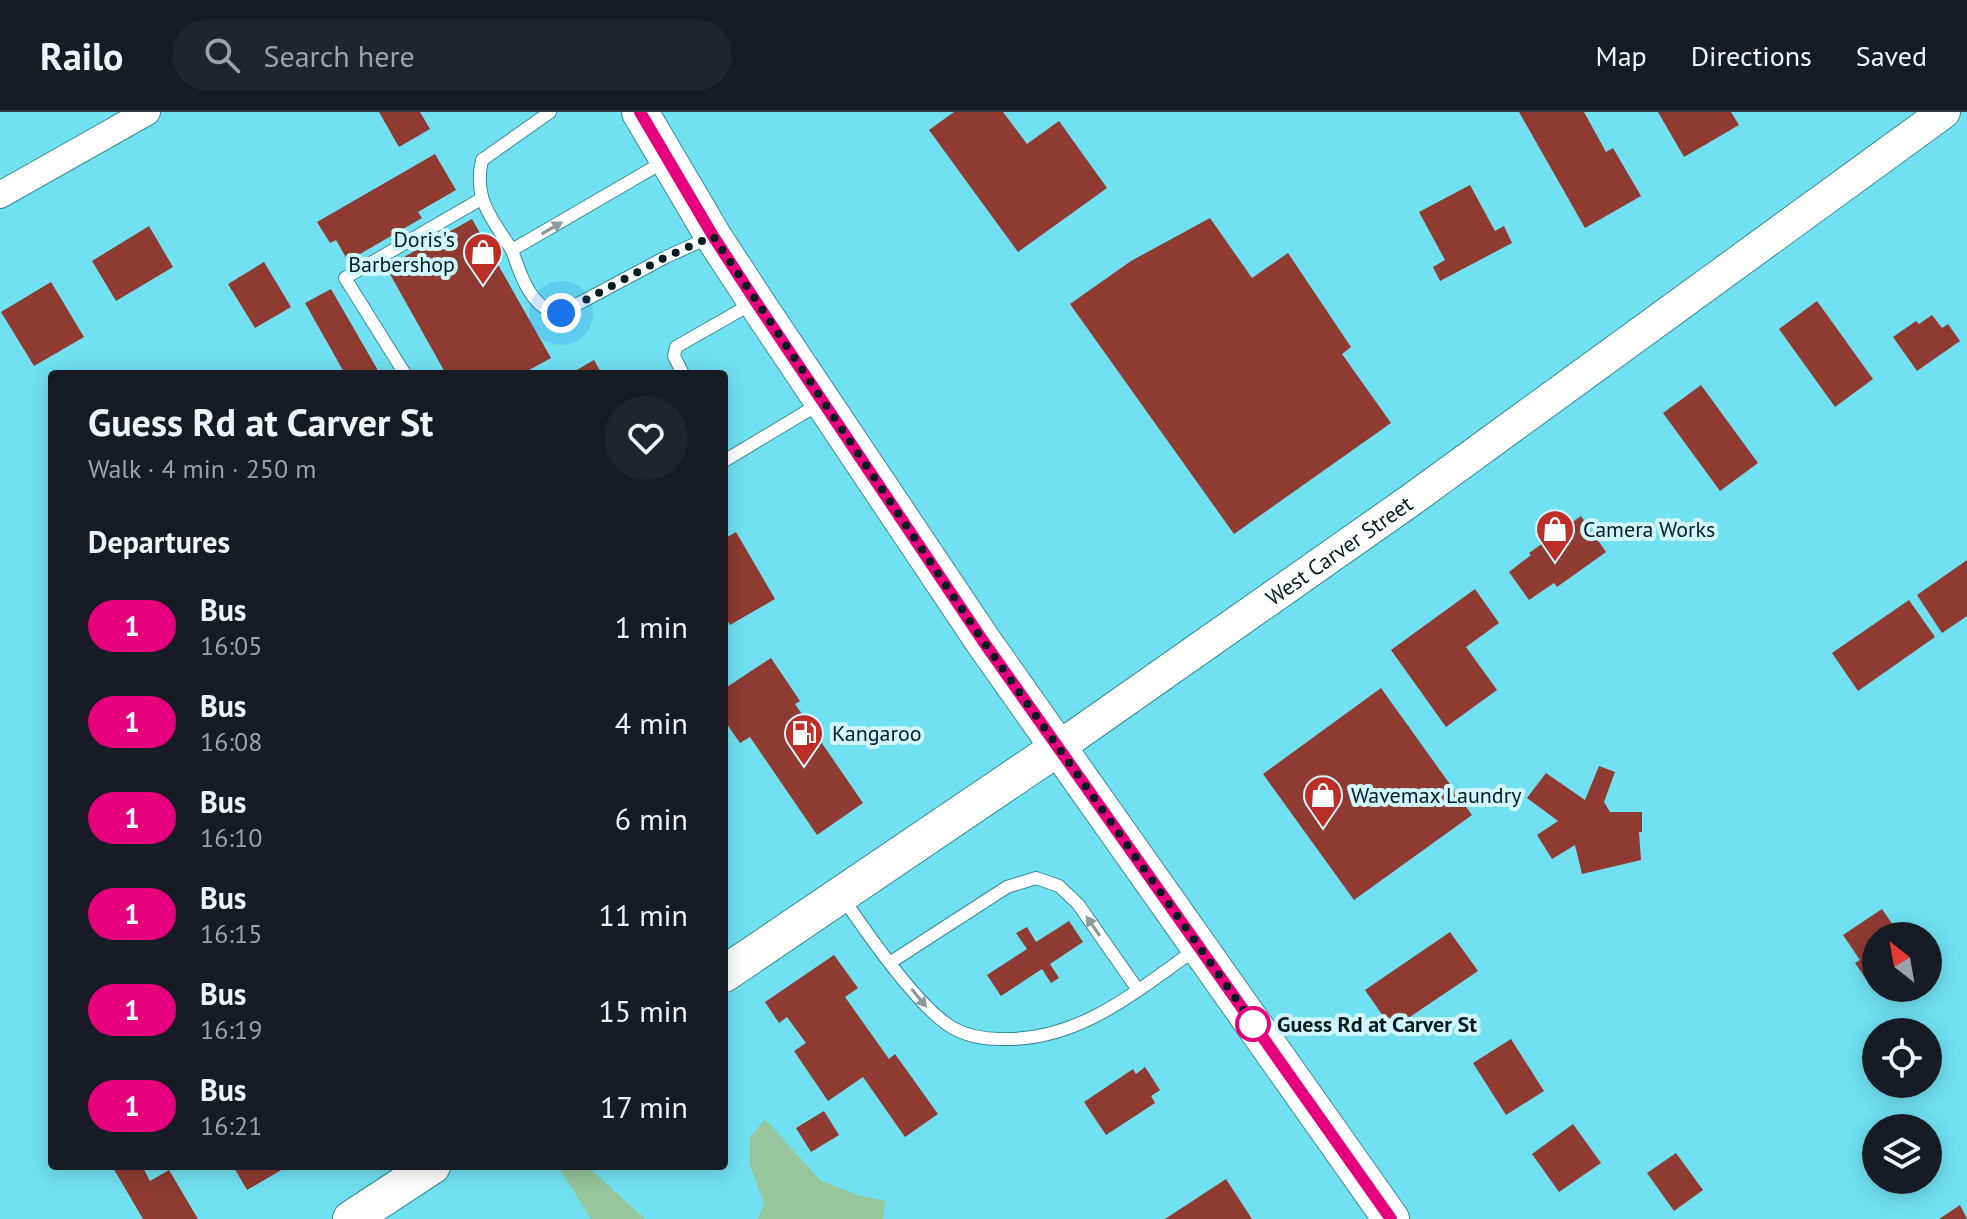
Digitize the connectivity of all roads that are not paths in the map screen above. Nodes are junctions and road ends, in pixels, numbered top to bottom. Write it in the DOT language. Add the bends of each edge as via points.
graph roads {
  1 [pos="147,112"];
  2 [pos="550,112"];
  3 [pos="640,112"];
  4 [pos="1927,117"];
  5 [pos="668,159"];
  6 [pos="0,195"];
  7 [pos="481,199"];
  8 [pos="713,236"];
  9 [pos="512,250"];
  10 [pos="756,302"];
  11 [pos="402,370"];
  12 [pos="681,370"];
  13 [pos="822,402"];
  14 [pos="728,458"];
  15 [pos="1059,747"];
  16 [pos="841,895"];
  17 [pos="1199,946"];
  18 [pos="891,962"];
  19 [pos="728,971"];
  20 [pos="1138,990"];
  21 [pos="426,1170"];
  22 [pos="363,1216"];
  23 [pos="1391,1219"];
  1 -- 6 [label="street"];
  2 -- 7 [label="lane" via="482,160 477,178"];
  3 -- 5 [label="main road"];
  4 -- 15 [label="street, West Carver Street" via="1411,500"];
  5 -- 8 [label="main road"];
  9 -- 5 [label="lane, one-way"];
  7 -- 9 [label="lane"];
  7 -- 11 [label="lane" via="345,278"];
  8 -- 9 [label="lane" via="561,313 544,308 529,290"];
  8 -- 10 [label="main road"];
  10 -- 12 [label="lane" via="676,347"];
  10 -- 13 [label="main road"];
  13 -- 14 [label="lane"];
  13 -- 15 [label="main road"];
  15 -- 16 [label="main road, West Carver Street"];
  15 -- 17 [label="main road"];
  16 -- 18 [label="lane"];
  16 -- 19 [label="main road, West Carver Street"];
  17 -- 20 [label="lane"];
  17 -- 23 [label="main road"];
  18 -- 20 [label="lane, one-way" via="926,1007 953,1029 983,1039 1025,1040 1068,1030"];
  20 -- 18 [label="lane, one-way" via="1078,904 1059,886 1036,878 1007,887"];
  21 -- 22 [label="main road"];
}
